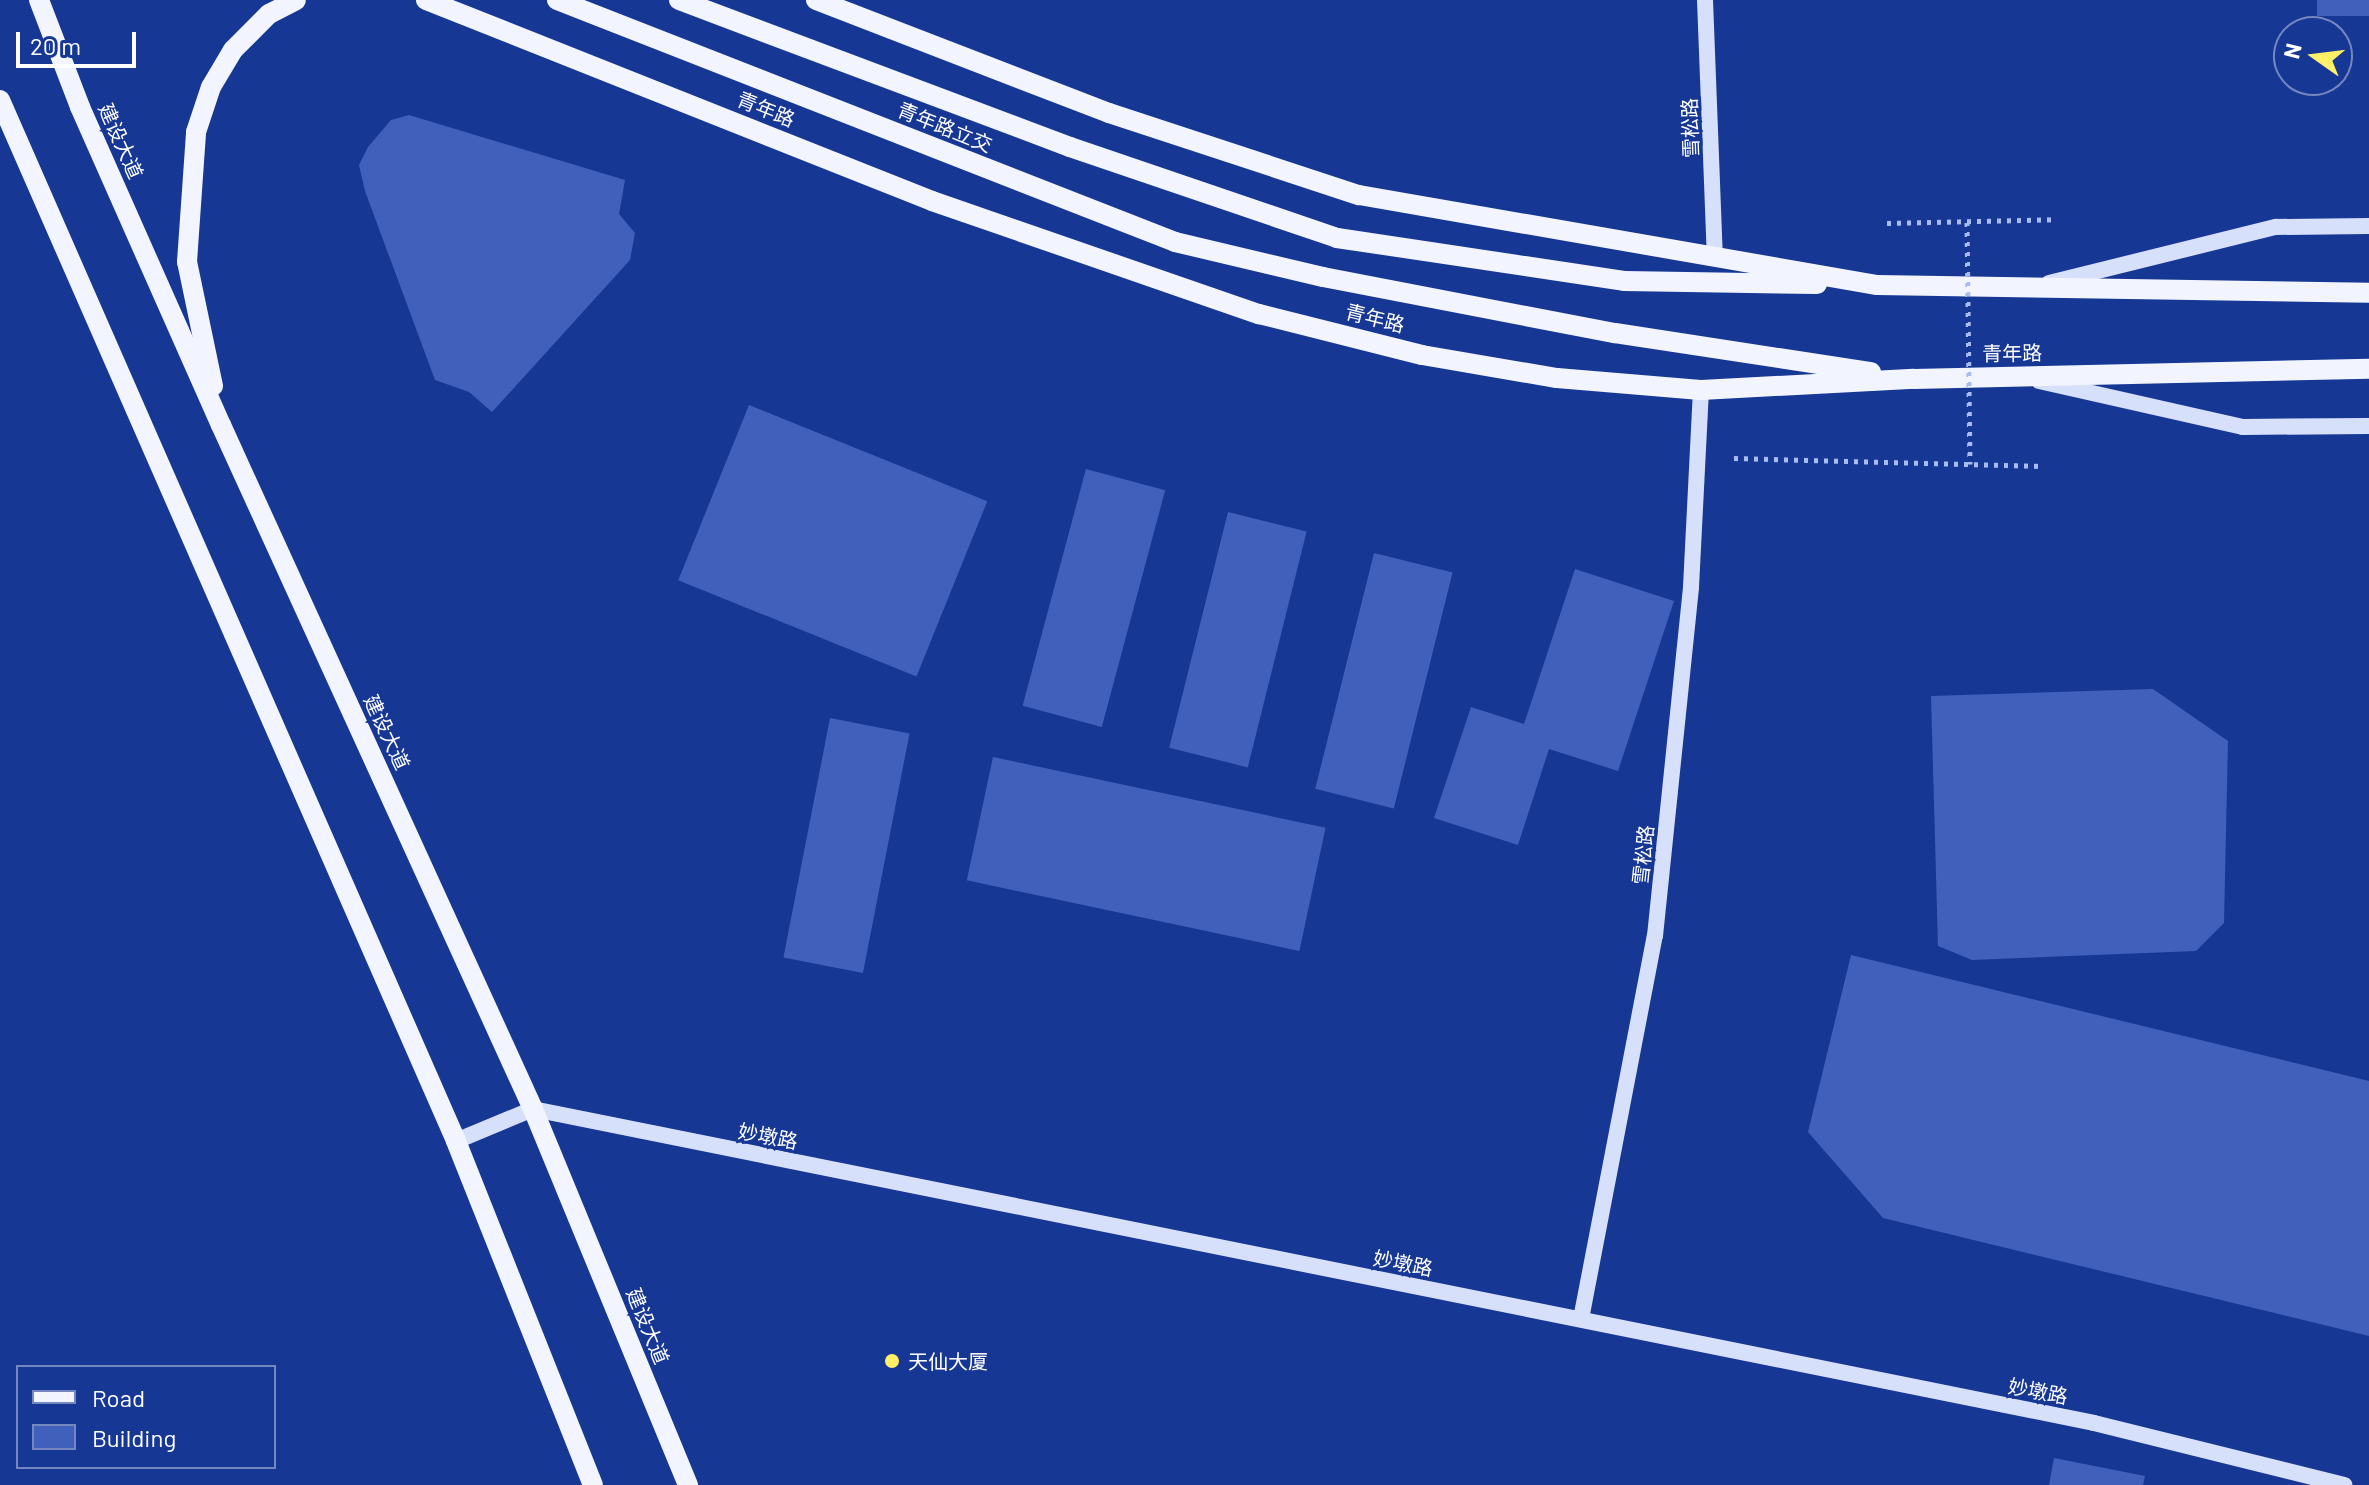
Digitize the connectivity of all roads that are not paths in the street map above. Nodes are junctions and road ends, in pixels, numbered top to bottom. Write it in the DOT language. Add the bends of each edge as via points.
graph roads {
  1 [pos="39,0"];
  2 [pos="296,0"];
  3 [pos="426,0"];
  4 [pos="557,0"];
  5 [pos="679,0"];
  6 [pos="816,0"];
  7 [pos="1705,0"];
  8 [pos="0,100"];
  9 [pos="2369,226"];
  10 [pos="1715,255"];
  11 [pos="1877,285"];
  12 [pos="2028,288"];
  13 [pos="2369,293"];
  14 [pos="2369,369"];
  15 [pos="2018,377"];
  16 [pos="1914,379"];
  17 [pos="1701,390"];
  18 [pos="221,425"];
  19 [pos="2369,426"];
  20 [pos="533,1109"];
  21 [pos="456,1141"];
  22 [pos="1581,1319"];
  23 [pos="593,1485"];
  24 [pos="688,1485"];
  25 [pos="2344,1485"];
  1 -- 18 [label="main road, 建设大道" via="80,107"];
  2 -- 18 [label="main road" via="269,14 233,50 211,87 196,132 187,262"];
  3 -- 17 [label="main road, 青年路" via="932,201 1259,314 1452,360 1557,378"];
  4 -- 16 [label="main road, 青年路立交, bridge" via="1175,242 1323,277 1615,333"];
  5 -- 11 [label="main road, 青年路立交, bridge" via="1070,147 1337,238 1624,281"];
  6 -- 10 [label="main road" via="1109,113 1359,195"];
  7 -- 10 [label="street, 雪松路"];
  8 -- 21 [label="main road"];
  9 -- 12 [label="street" via="2276,227"];
  10 -- 11 [label="main road"];
  11 -- 12 [label="main road"];
  12 -- 13 [label="main road"];
  14 -- 15 [label="main road, 青年路"];
  15 -- 16 [label="main road, 青年路"];
  15 -- 19 [label="street" via="2243,427"];
  16 -- 17 [label="main road, 青年路"];
  17 -- 22 [label="street, 雪松路" via="1691,587 1655,936"];
  18 -- 20 [label="main road, 建设大道"];
  20 -- 21 [label="street"];
  20 -- 22 [label="street, 妙墩路"];
  20 -- 24 [label="main road, 建设大道"];
  21 -- 23 [label="main road"];
  22 -- 25 [label="street, 妙墩路" via="2094,1423"];
}
